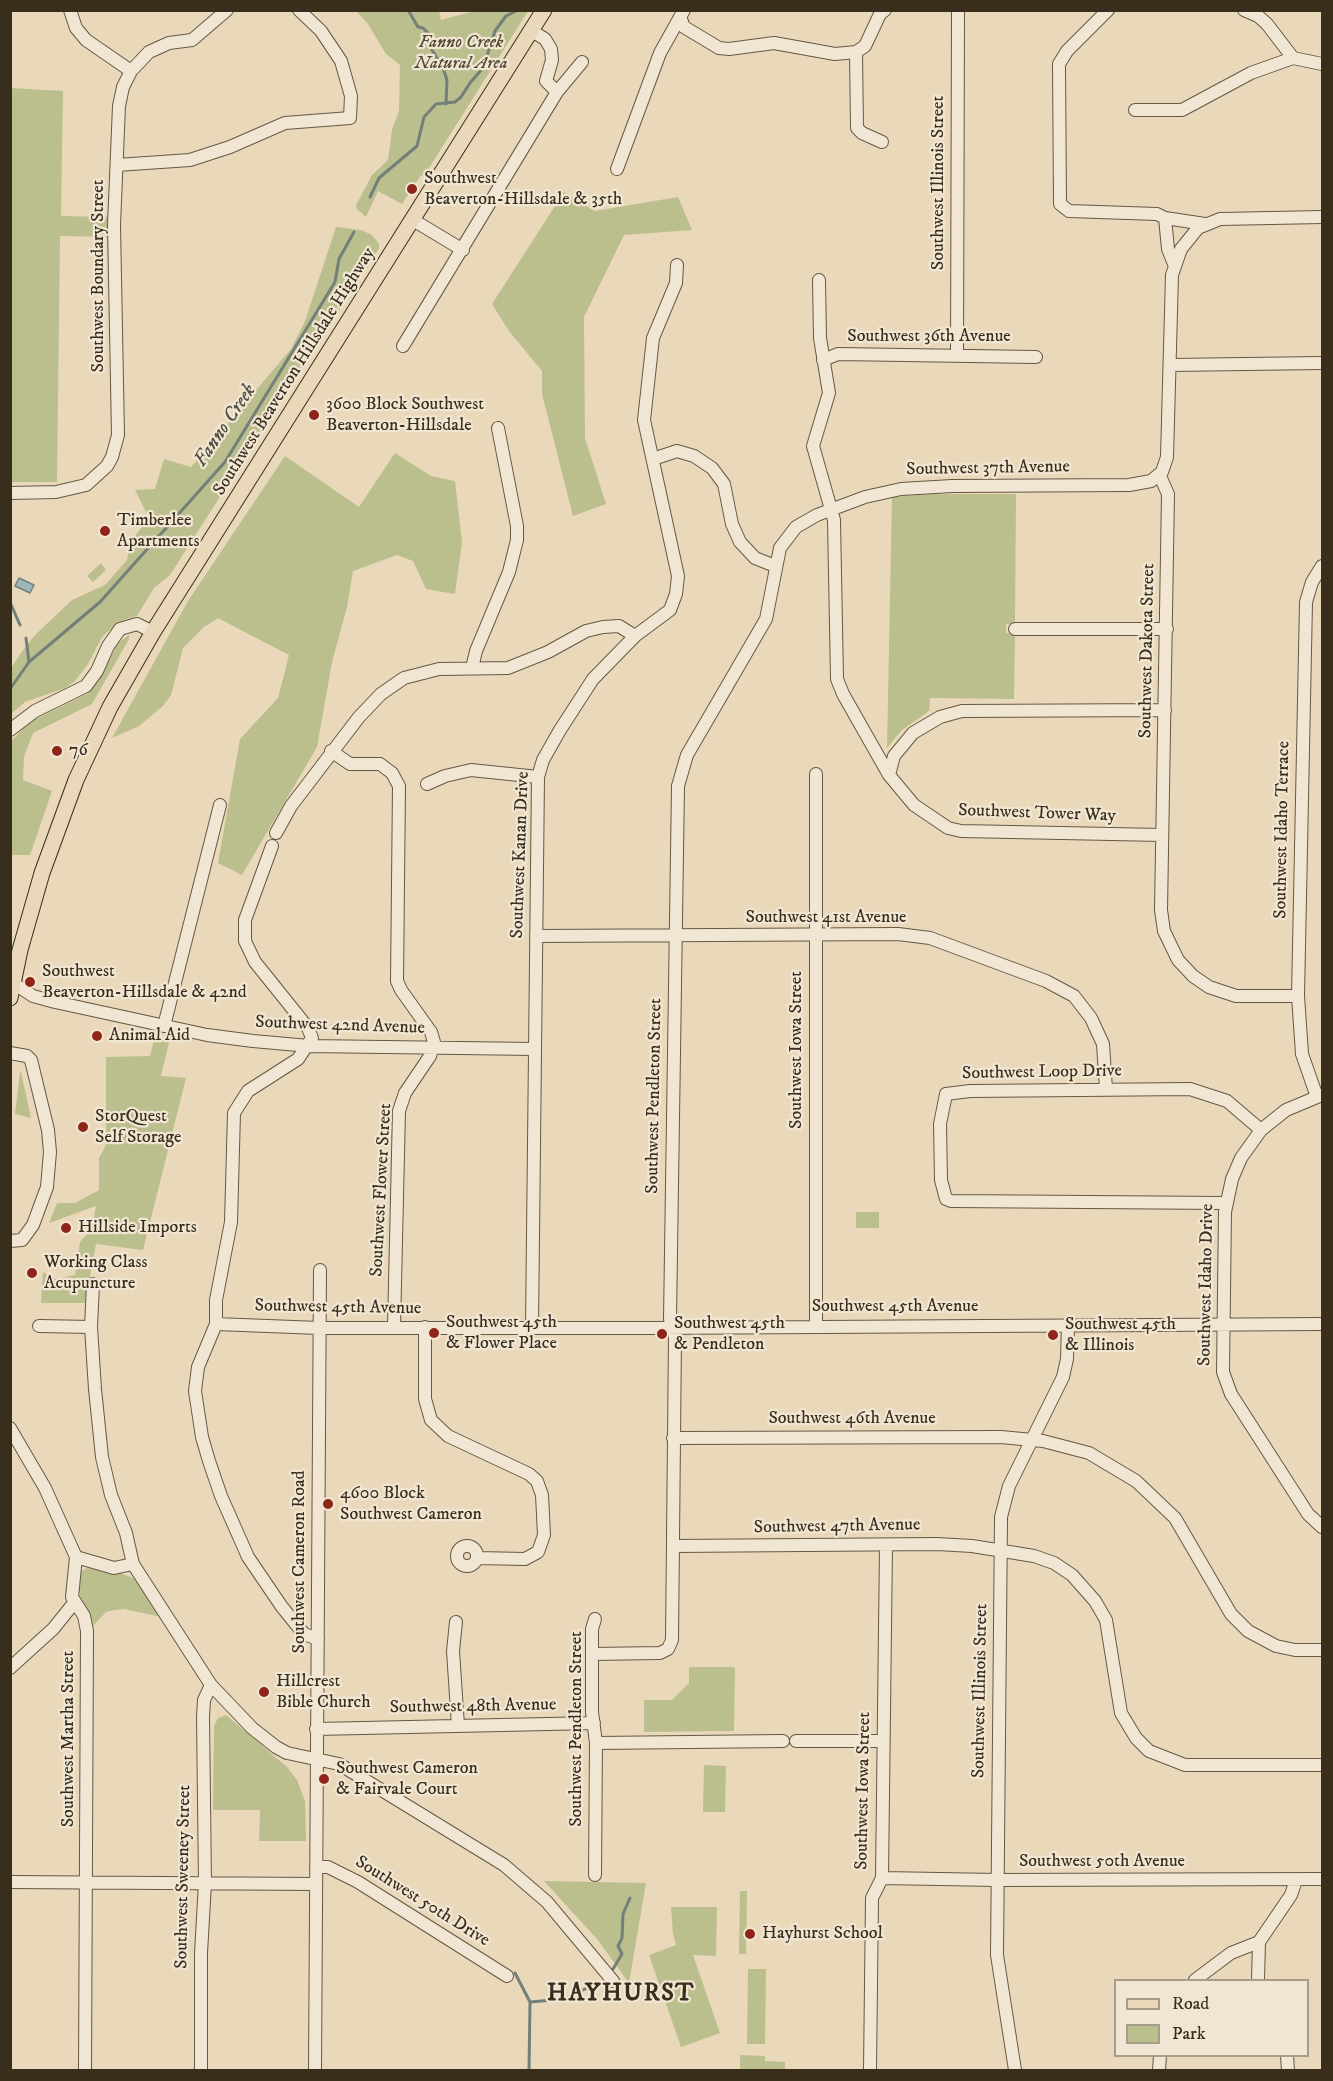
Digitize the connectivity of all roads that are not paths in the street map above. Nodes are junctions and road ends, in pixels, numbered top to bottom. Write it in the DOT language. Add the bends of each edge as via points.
graph roads {
  1 [pos="70,10"];
  2 [pos="227,10"];
  3 [pos="299,10"];
  4 [pos="544,10"];
  5 [pos="885,10"];
  6 [pos="958,10"];
  7 [pos="1108,10"];
  8 [pos="1244,10"];
  9 [pos="682,15"];
  10 [pos="532,31"];
  11 [pos="856,52"];
  12 [pos="1293,58"];
  13 [pos="582,62"];
  14 [pos="1323,64"];
  15 [pos="130,71"];
  16 [pos="557,92"];
  17 [pos="1135,110"];
  18 [pos="882,142"];
  19 [pos="117,165"];
  20 [pos="617,168"];
  21 [pos="1323,217"];
  22 [pos="1165,218"];
  23 [pos="413,220"];
  24 [pos="1205,224"];
  25 [pos="463,250"];
  26 [pos="1174,264"];
  27 [pos="677,265"];
  28 [pos="819,280"];
  29 [pos="403,346"];
  30 [pos="957,355"];
  31 [pos="1036,357"];
  32 [pos="823,360"];
  33 [pos="1323,363"];
  34 [pos="1170,364"];
  35 [pos="498,428"];
  36 [pos="653,459"];
  37 [pos="1160,476"];
  38 [pos="10,493"];
  39 [pos="832,509"];
  40 [pos="775,566"];
  41 [pos="1323,566"];
  42 [pos="1015,629"];
  43 [pos="1167,629"];
  44 [pos="153,632"];
  45 [pos="635,636"];
  46 [pos="472,668"];
  47 [pos="1165,710"];
  48 [pos="10,730"];
  49 [pos="331,752"];
  50 [pos="816,774"];
  51 [pos="889,775"];
  52 [pos="538,777"];
  53 [pos="427,784"];
  54 [pos="220,805"];
  55 [pos="276,833"];
  56 [pos="1162,835"];
  57 [pos="272,846"];
  58 [pos="815,935"];
  59 [pos="536,936"];
  60 [pos="675,936"];
  61 [pos="11,987"];
  62 [pos="1298,996"];
  63 [pos="164,1026"];
  64 [pos="309,1046"];
  65 [pos="433,1047"];
  66 [pos="534,1049"];
  67 [pos="10,1053"];
  68 [pos="1106,1089"];
  69 [pos="1320,1096"];
  70 [pos="1261,1130"];
  71 [pos="1225,1203"];
  72 [pos="10,1241"];
  73 [pos="320,1270"];
  74 [pos="93,1284"];
  75 [pos="216,1324"];
  76 [pos="1224,1324"];
  77 [pos="1323,1324"];
  78 [pos="1068,1325"];
  79 [pos="39,1326"];
  80 [pos="816,1326"];
  81 [pos="91,1327"];
  82 [pos="394,1327"];
  83 [pos="425,1327"];
  84 [pos="532,1327"];
  85 [pos="673,1327"];
  86 [pos="320,1328"];
  87 [pos="10,1428"];
  88 [pos="673,1437"];
  89 [pos="1031,1439"];
  90 [pos="1323,1527"];
  91 [pos="886,1545"];
  92 [pos="673,1546"];
  93 [pos="1000,1550"];
  94 [pos="76,1557"];
  95 [pos="477,1558"];
  96 [pos="133,1563"];
  97 [pos="74,1604"];
  98 [pos="595,1619"];
  99 [pos="456,1622"];
  100 [pos="318,1638"];
  101 [pos="1323,1650"];
  102 [pos="591,1654"];
  103 [pos="10,1668"];
  104 [pos="211,1685"];
  105 [pos="594,1723"];
  106 [pos="459,1726"];
  107 [pos="316,1728"];
  108 [pos="883,1741"];
  109 [pos="783,1742"];
  110 [pos="796,1742"];
  111 [pos="596,1743"];
  112 [pos="316,1760"];
  113 [pos="1323,1765"];
  114 [pos="316,1867"];
  115 [pos="595,1875"];
  116 [pos="882,1878"];
  117 [pos="997,1880"];
  118 [pos="1296,1880"];
  119 [pos="1323,1880"];
  120 [pos="10,1882"];
  121 [pos="87,1882"];
  122 [pos="205,1883"];
  123 [pos="316,1884"];
  124 [pos="1259,1942"];
  125 [pos="507,1976"];
  126 [pos="1196,1979"];
  127 [pos="1258,1979"];
  128 [pos="613,1980"];
  129 [pos="85,2070"];
  130 [pos="201,2070"];
  131 [pos="315,2070"];
  132 [pos="870,2070"];
  133 [pos="1014,2070"];
  1 -- 15 [label="street" via="86,40"];
  2 -- 15 [label="street" via="192,40 169,43 149,52"];
  3 -- 19 [label="street" via="321,31 341,61 351,96 350,118 285,123 190,160"];
  4 -- 10 [label="main road, Southwest Beaverton Hillsdale Highway"];
  5 -- 11 [label="street" via="871,38"];
  6 -- 30 [label="street, Southwest Illinois Street"];
  7 -- 22 [label="street" via="1059,64 1059,198 1062,208 1074,212 1150,212"];
  8 -- 12 [label="street" via="1267,24"];
  9 -- 11 [label="street" via="684,27 719,48 774,43 836,54"];
  9 -- 20 [label="street" via="660,53"];
  10 -- 16 [label="street" via="545,39 551,50 546,81"];
  10 -- 23 [label="main road, Southwest Beaverton Hillsdale Highway"];
  11 -- 18 [label="street" via="857,128"];
  12 -- 14 [label="street"];
  12 -- 17 [label="street" via="1251,73 1182,110"];
  13 -- 16 [label="street"];
  15 -- 19 [label="street, Southwest Boundary Street" via="119,106"];
  16 -- 25 [label="street"];
  19 -- 38 [label="street, Southwest Boundary Street" via="114,225 118,435 112,457 97,476 73,490"];
  21 -- 24 [label="street" via="1228,218"];
  22 -- 24 [label="street"];
  22 -- 26 [label="street" via="1168,249"];
  23 -- 25 [label="street"];
  23 -- 44 [label="main road, Southwest Beaverton Hillsdale Highway"];
  24 -- 26 [label="street, Southwest Dakota Street" via="1192,234"];
  25 -- 29 [label="street"];
  26 -- 34 [label="street, Southwest Dakota Street"];
  27 -- 36 [label="street, Southwest Kanan Drive" via="678,279 653,338 649,363 644,420"];
  28 -- 32 [label="street"];
  30 -- 31 [label="street, Southwest 36th Avenue"];
  30 -- 32 [label="street, Southwest 36th Avenue" via="838,354"];
  32 -- 39 [label="street" via="830,393 813,446"];
  33 -- 34 [label="street"];
  34 -- 37 [label="street, Southwest Dakota Street" via="1167,457"];
  35 -- 46 [label="street" via="517,540 509,572"];
  36 -- 40 [label="street" via="677,451 712,468 724,484 740,542 755,558"];
  36 -- 45 [label="street, Southwest Kanan Drive" via="678,582 670,610"];
  37 -- 39 [label="street, Southwest 37th Avenue" via="1128,485 912,488 865,497"];
  37 -- 43 [label="street, Southwest Dakota Street" via="1168,494"];
  39 -- 40 [label="street, Southwest 37th Avenue" via="791,531"];
  39 -- 51 [label="street, Southwest Tower Way" via="839,687"];
  40 -- 60 [label="street, Southwest Pendleton Street" via="766,619 680,773"];
  41 -- 62 [label="street, Southwest Idaho Terrace" via="1312,582 1306,602"];
  42 -- 43 [label="street"];
  43 -- 47 [label="street, Southwest Dakota Street"];
  44 -- 48 [label="street" via="136,624 120,629 86,686 35,711"];
  44 -- 61 [label="main road, Southwest Beaverton Hillsdale Highway" via="110,706 72,791 42,873"];
  45 -- 46 [label="street" via="619,626 603,627 508,668"];
  45 -- 52 [label="street, Southwest Kanan Drive" via="593,679 543,760"];
  46 -- 49 [label="street" via="421,672 396,683 367,707"];
  47 -- 51 [label="street" via="977,710 940,717 923,726 899,748"];
  47 -- 56 [label="street, Southwest Dakota Street"];
  49 -- 55 [label="street"];
  49 -- 65 [label="street" via="350,764 380,764 392,773 399,786 397,981 431,1032"];
  50 -- 58 [label="street, Southwest Iowa Street"];
  51 -- 56 [label="street, Southwest Tower Way" via="914,805 948,828 961,831"];
  52 -- 53 [label="street" via="471,770"];
  52 -- 59 [label="street, Southwest Kanan Drive"];
  54 -- 63 [label="street"];
  56 -- 62 [label="street, Southwest Dakota Street" via="1162,921 1167,940 1185,969 1209,987 1227,994"];
  57 -- 64 [label="street" via="245,920 245,941 255,962 308,1028 312,1038"];
  58 -- 60 [label="street, Southwest 41st Avenue"];
  58 -- 68 [label="street, Southwest 41st Avenue" via="921,936 1060,987 1080,1003 1100,1035 1105,1052"];
  58 -- 80 [label="street, Southwest Iowa Street"];
  59 -- 60 [label="street, Southwest 41st Avenue"];
  59 -- 66 [label="street, Southwest Kanan Drive"];
  60 -- 85 [label="street, Southwest Pendleton Street" via="670,1319"];
  61 -- 63 [label="street, Southwest 42nd Avenue" via="37,998"];
  62 -- 69 [label="street, Southwest Idaho Terrace" via="1302,1054"];
  63 -- 64 [label="street, Southwest 42nd Avenue" via="218,1037"];
  64 -- 65 [label="street, Southwest 42nd Avenue"];
  64 -- 75 [label="street" via="298,1059 248,1091 234,1113 231,1222 216,1300"];
  65 -- 66 [label="street, Southwest 42nd Avenue"];
  65 -- 82 [label="street, Southwest Flower Street" via="405,1093 399,1111"];
  66 -- 84 [label="street, Southwest Kanan Drive"];
  67 -- 72 [label="street" via="31,1060 50,1152 47,1187 36,1218 27,1236"];
  68 -- 70 [label="street, Southwest Loop Drive" via="1202,1091 1234,1105"];
  68 -- 71 [label="street, Southwest Loop Drive" via="946,1094 940,1124 940,1180 946,1199 965,1203"];
  69 -- 70 [label="street, Southwest Idaho Drive" via="1286,1110"];
  70 -- 71 [label="street, Southwest Idaho Drive" via="1241,1158"];
  71 -- 76 [label="street, Southwest Idaho Drive"];
  73 -- 86 [label="street, Southwest Cameron Road"];
  74 -- 81 [label="street"];
  75 -- 86 [label="street, Southwest 45th Avenue"];
  75 -- 100 [label="street" via="195,1384 202,1437 212,1470 257,1572 304,1634"];
  76 -- 77 [label="street, Southwest 45th Avenue"];
  76 -- 78 [label="street, Southwest 45th Avenue"];
  76 -- 90 [label="street, Southwest Idaho Drive" via="1225,1383 1308,1514"];
  78 -- 80 [label="street, Southwest 45th Avenue"];
  78 -- 89 [label="street, Southwest Illinois Street" via="1063,1377"];
  79 -- 81 [label="street"];
  80 -- 85 [label="street, Southwest 45th Avenue"];
  81 -- 96 [label="street" via="102,1457"];
  82 -- 83 [label="street, Southwest 45th Avenue"];
  82 -- 86 [label="street, Southwest 45th Avenue"];
  83 -- 84 [label="street, Southwest 45th Avenue"];
  83 -- 95 [label="street" via="424,1399 430,1420 448,1436 523,1470 537,1481 542,1495 544,1535 538,1551 525,1559"];
  84 -- 85 [label="street, Southwest 45th Avenue"];
  85 -- 88 [label="street, Southwest Pendleton Street"];
  86 -- 100 [label="street, Southwest Cameron Road"];
  87 -- 94 [label="street, Southwest Martha Street" via="45,1488"];
  88 -- 89 [label="street, Southwest 46th Avenue"];
  88 -- 92 [label="street, Southwest Pendleton Street"];
  89 -- 93 [label="street, Southwest Illinois Street" via="1004,1501"];
  89 -- 101 [label="street, Southwest 46th Avenue" via="1089,1453 1136,1481 1162,1504 1189,1537 1231,1614 1248,1631 1276,1646"];
  91 -- 92 [label="street, Southwest 47th Avenue"];
  91 -- 93 [label="street, Southwest 47th Avenue" via="937,1544"];
  91 -- 108 [label="street, Southwest Iowa Street"];
  92 -- 102 [label="street, Southwest Pendleton Street" via="672,1640 668,1649 660,1653"];
  93 -- 113 [label="street, Southwest 47th Avenue" via="1054,1563 1072,1575 1095,1601 1106,1620 1120,1713 1149,1750 1185,1764"];
  93 -- 117 [label="street, Southwest Illinois Street"];
  94 -- 96 [label="street" via="114,1568"];
  94 -- 97 [label="street, Southwest Martha Street"];
  96 -- 104 [label="street"];
  97 -- 103 [label="street"];
  97 -- 121 [label="street, Southwest Martha Street" via="84,1616 87,1637"];
  98 -- 102 [label="street, Southwest Pendleton Street"];
  99 -- 106 [label="street" via="453,1651"];
  100 -- 107 [label="street, Southwest Cameron Road"];
  102 -- 105 [label="street, Southwest Pendleton Street"];
  104 -- 112 [label="street" via="266,1741 287,1753"];
  104 -- 122 [label="street, Southwest Sweeney Street" via="203,1717"];
  105 -- 106 [label="street, Southwest 48th Avenue"];
  105 -- 111 [label="street, Southwest Pendleton Street"];
  106 -- 107 [label="street, Southwest 48th Avenue"];
  107 -- 112 [label="street, Southwest Cameron Road"];
  108 -- 110 [label="street"];
  108 -- 116 [label="street, Southwest Iowa Street"];
  109 -- 111 [label="street"];
  111 -- 115 [label="street, Southwest Pendleton Street"];
  112 -- 114 [label="street, Southwest Cameron Road"];
  112 -- 128 [label="street" via="339,1764 504,1865 547,1902"];
  114 -- 123 [label="street, Southwest Cameron Road"];
  114 -- 125 [label="street, Southwest 50th Drive" via="328,1867 358,1882"];
  116 -- 117 [label="street, Southwest 50th Avenue"];
  116 -- 132 [label="street, Southwest Iowa Street" via="872,1898"];
  117 -- 118 [label="street, Southwest 50th Avenue"];
  117 -- 133 [label="street, Southwest Illinois Street" via="997,1965"];
  118 -- 119 [label="street, Southwest 50th Avenue"];
  118 -- 124 [label="street" via="1291,1895"];
  120 -- 121 [label="street"];
  121 -- 122 [label="street"];
  121 -- 129 [label="street, Southwest Martha Street"];
  122 -- 123 [label="street"];
  122 -- 130 [label="street, Southwest Sweeney Street"];
  123 -- 131 [label="street, Southwest Cameron Road"];
  124 -- 126 [label="street" via="1231,1953"];
  124 -- 127 [label="street"];
}
